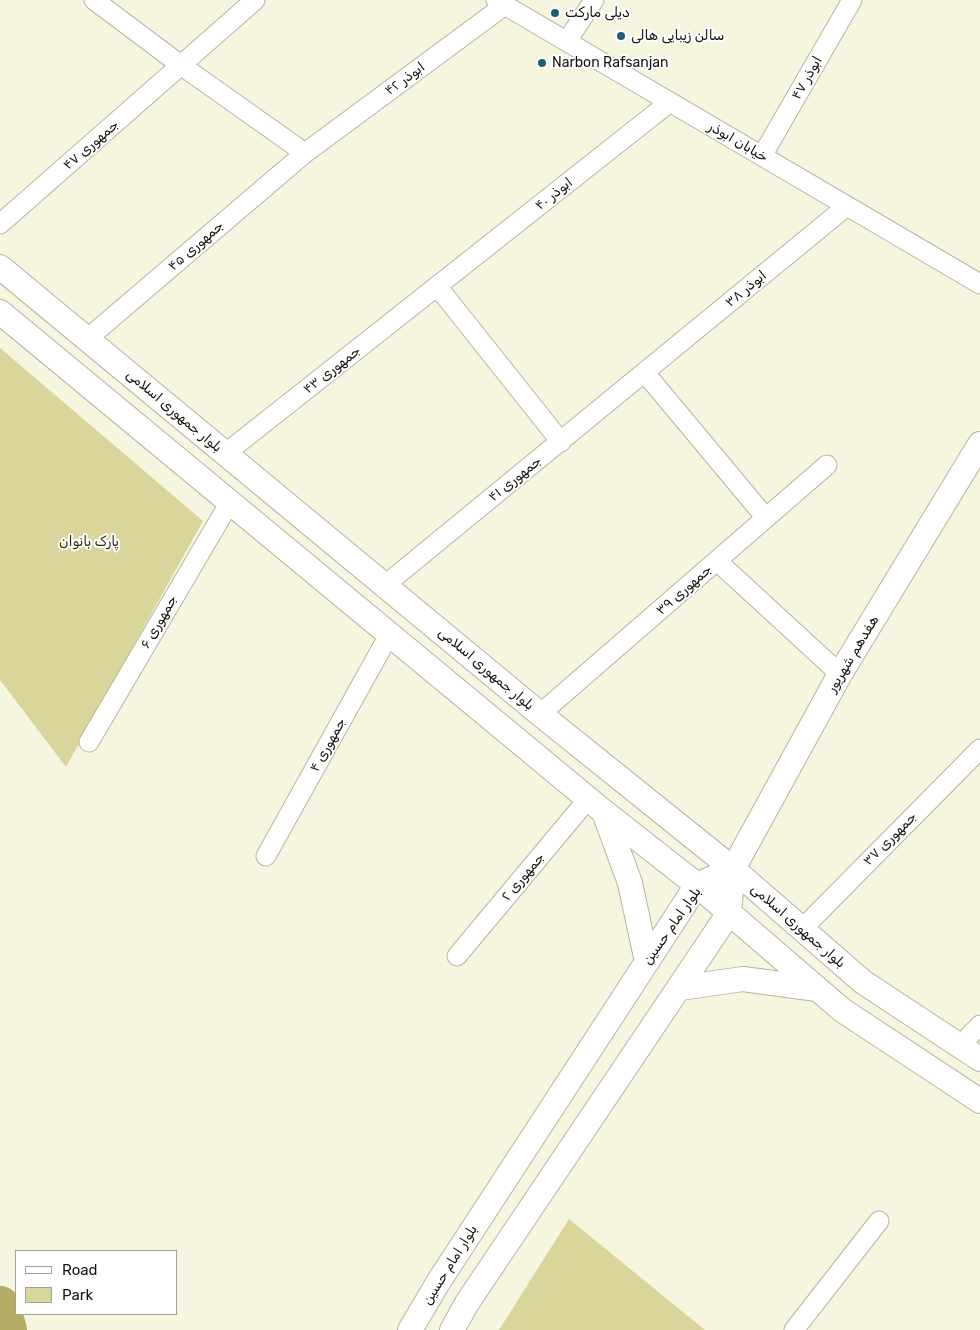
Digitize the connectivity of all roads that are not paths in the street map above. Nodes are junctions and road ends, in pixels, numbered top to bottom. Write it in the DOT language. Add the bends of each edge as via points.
graph roads {
  1 [pos="94,0"];
  2 [pos="255,0"];
  3 [pos="594,0"];
  4 [pos="852,0"];
  5 [pos="501,3"];
  6 [pos="567,41"];
  7 [pos="182,66"];
  8 [pos="670,102"];
  9 [pos="305,153"];
  10 [pos="762,156"];
  11 [pos="847,206"];
  12 [pos="0,224"];
  13 [pos="0,267"];
  14 [pos="980,284"];
  15 [pos="437,286"];
  16 [pos="0,312"];
  17 [pos="87,339"];
  18 [pos="645,373"];
  19 [pos="561,442"];
  20 [pos="980,444"];
  21 [pos="226,453"];
  22 [pos="827,465"];
  23 [pos="230,502"];
  24 [pos="766,518"];
  25 [pos="717,560"];
  26 [pos="385,585"];
  27 [pos="390,634"];
  28 [pos="840,674"];
  29 [pos="540,714"];
  30 [pos="89,742"];
  31 [pos="980,749"];
  32 [pos="596,805"];
  33 [pos="266,856"];
  34 [pos="732,869"];
  35 [pos="696,885"];
  36 [pos="729,912"];
  37 [pos="801,930"];
  38 [pos="457,956"];
  39 [pos="647,962"];
  40 [pos="680,988"];
  41 [pos="817,989"];
  42 [pos="980,1026"];
  43 [pos="959,1047"];
  44 [pos="980,1059"];
  45 [pos="980,1100"];
  46 [pos="878,1221"];
  47 [pos="410,1330"];
  48 [pos="452,1330"];
  49 [pos="794,1330"];
  1 -- 7 [label="street"];
  2 -- 7 [label="street, جمهوری ۴۷"];
  3 -- 6 [label="street"];
  4 -- 10 [label="street, ابوذر ۴۷"];
  5 -- 6 [label="street, خیابان ابوذر"];
  5 -- 9 [label="street, ابوذر ۴۲"];
  6 -- 8 [label="street, خیابان ابوذر"];
  7 -- 9 [label="street"];
  7 -- 12 [label="street, جمهوری ۴۷"];
  8 -- 10 [label="street, خیابان ابوذر"];
  8 -- 15 [label="street, ابوذر ۴۰"];
  9 -- 17 [label="street, جمهوری ۴۵"];
  10 -- 11 [label="street, خیابان ابوذر"];
  11 -- 14 [label="street, خیابان ابوذر"];
  11 -- 18 [label="street, ابوذر ۳۸"];
  13 -- 17 [label="street, بلوار جمهوری اسلامی"];
  15 -- 19 [label="street"];
  15 -- 21 [label="street, جمهوری ۴۳"];
  16 -- 23 [label="street"];
  17 -- 21 [label="street, بلوار جمهوری اسلامی"];
  18 -- 19 [label="street, جمهوری ۴۱"];
  18 -- 24 [label="street"];
  19 -- 26 [label="street, جمهوری ۴۱"];
  20 -- 28 [label="street, هفدهم شهریور"];
  21 -- 26 [label="street, بلوار جمهوری اسلامی"];
  22 -- 24 [label="street, جمهوری ۳۹"];
  23 -- 27 [label="street"];
  23 -- 30 [label="street, جمهوری ۶"];
  24 -- 25 [label="street, جمهوری ۳۹"];
  25 -- 28 [label="street"];
  25 -- 29 [label="street, جمهوری ۳۹"];
  26 -- 29 [label="street, بلوار جمهوری اسلامی"];
  27 -- 32 [label="street"];
  27 -- 33 [label="street, جمهوری ۴"];
  28 -- 34 [label="street, هفدهم شهریور"];
  29 -- 34 [label="street, بلوار جمهوری اسلامی"];
  31 -- 37 [label="street, جمهوری ۳۷"];
  32 -- 35 [label="street"];
  32 -- 38 [label="street, جمهوری ۲"];
  32 -- 39 [label="street" via="630,883"];
  34 -- 35 [label="street, بلوار امام حسین"];
  34 -- 36 [label="street"];
  34 -- 37 [label="street, بلوار جمهوری اسلامی"];
  35 -- 36 [label="street"];
  35 -- 39 [label="street, بلوار امام حسین"];
  36 -- 40 [label="street"];
  36 -- 41 [label="street"];
  37 -- 43 [label="street, بلوار جمهوری اسلامی" via="863,982"];
  39 -- 47 [label="street, بلوار امام حسین"];
  40 -- 41 [label="street" via="742,979"];
  40 -- 48 [label="street"];
  41 -- 45 [label="street" via="842,1010"];
  42 -- 43 [label="street"];
  43 -- 44 [label="street, بلوار جمهوری اسلامی"];
  46 -- 49 [label="street"];
}
